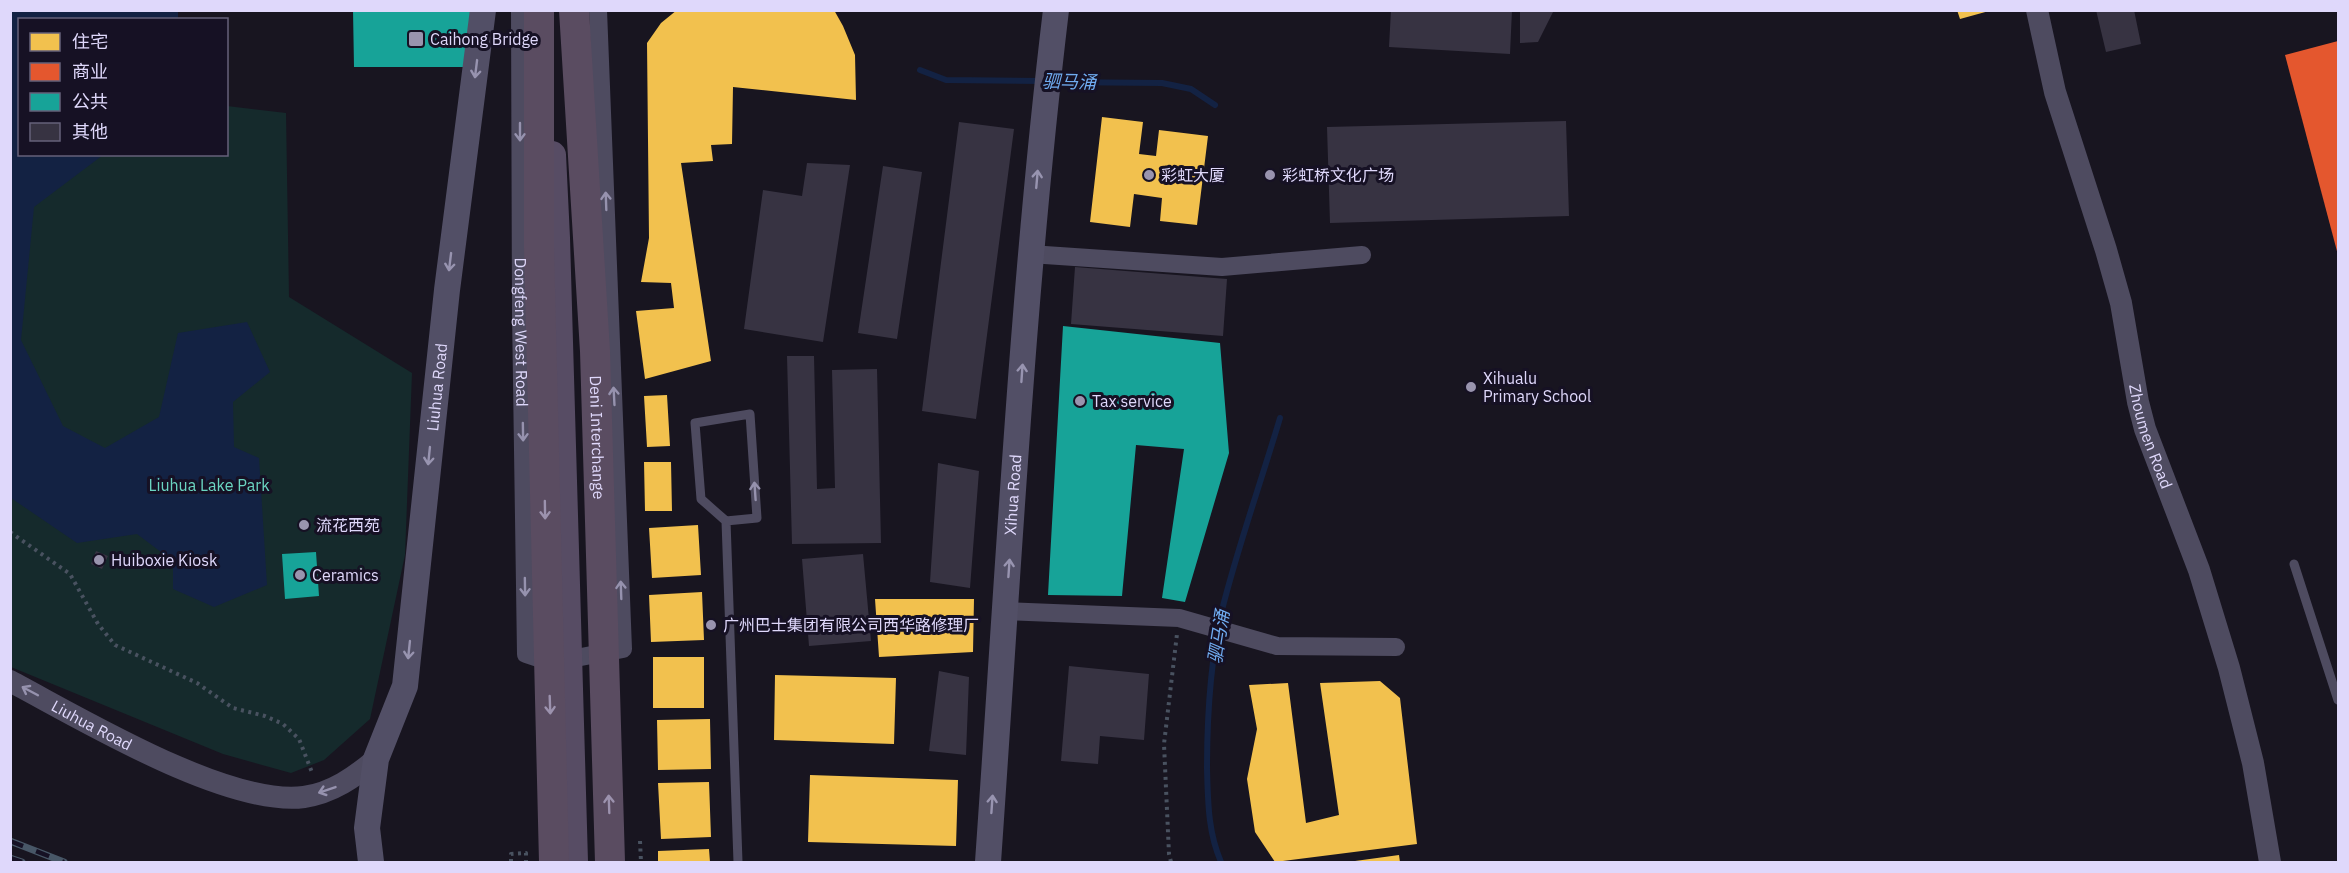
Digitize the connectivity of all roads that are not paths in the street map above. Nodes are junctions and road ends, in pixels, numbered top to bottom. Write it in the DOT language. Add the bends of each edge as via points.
graph roads {
  1 [pos="483,10"];
  2 [pos="520,10"];
  3 [pos="530,10"];
  4 [pos="539,10"];
  5 [pos="572,10"];
  6 [pos="580,10"];
  7 [pos="598,10"];
  8 [pos="1056,10"];
  9 [pos="2037,10"];
  10 [pos="567,52"];
  11 [pos="563,238"];
  12 [pos="1030,254"];
  13 [pos="1362,255"];
  14 [pos="726,522"];
  15 [pos="2294,564"];
  16 [pos="1006,611"];
  17 [pos="1396,647"];
  18 [pos="10,681"];
  19 [pos="2338,700"];
  20 [pos="376,759"];
  21 [pos="371,862"];
  22 [pos="554,862"];
  23 [pos="574,862"];
  24 [pos="588,862"];
  25 [pos="610,862"];
  26 [pos="738,862"];
  27 [pos="988,862"];
  28 [pos="2270,862"];
  1 -- 20 [label="main road, Liuhua Road, one-way" via="446,302 405,686"];
  2 -- 7 [label="street, Dongfeng West Road, one-way" via="526,654 547,661 623,649"];
  3 -- 11 [label="main road" via="547,98"];
  4 -- 22 [label="highway, one-way" via="539,247"];
  5 -- 10 [label="main road"];
  25 -- 5 [label="highway, Deni Interchange, one-way" via="595,351"];
  6 -- 10 [label="main road"];
  12 -- 8 [label="main road, Xihua Road, one-way"];
  9 -- 28 [label="street, Zhoumen Road" via="2055,92 2121,303 2145,429 2199,570 2229,668 2253,763"];
  10 -- 11 [label="main road"];
  11 -- 23 [label="main road"];
  11 -- 24 [label="main road, Deni Interchange"];
  12 -- 13 [label="street" via="1222,267"];
  16 -- 12 [label="main road, Xihua Road, one-way"];
  14 -- 14 [label="lane, one-way" via="757,518 750,414 695,423 701,499"];
  14 -- 26 [label="lane"];
  15 -- 19 [label="lane"];
  16 -- 17 [label="street" via="1179,618 1277,646"];
  27 -- 16 [label="main road, Xihua Road, one-way"];
  20 -- 18 [label="street, Liuhua Road, one-way" via="356,776 320,793 274,797 232,788 174,765"];
  20 -- 21 [label="main road, Liuhua Road" via="367,828"];
}
